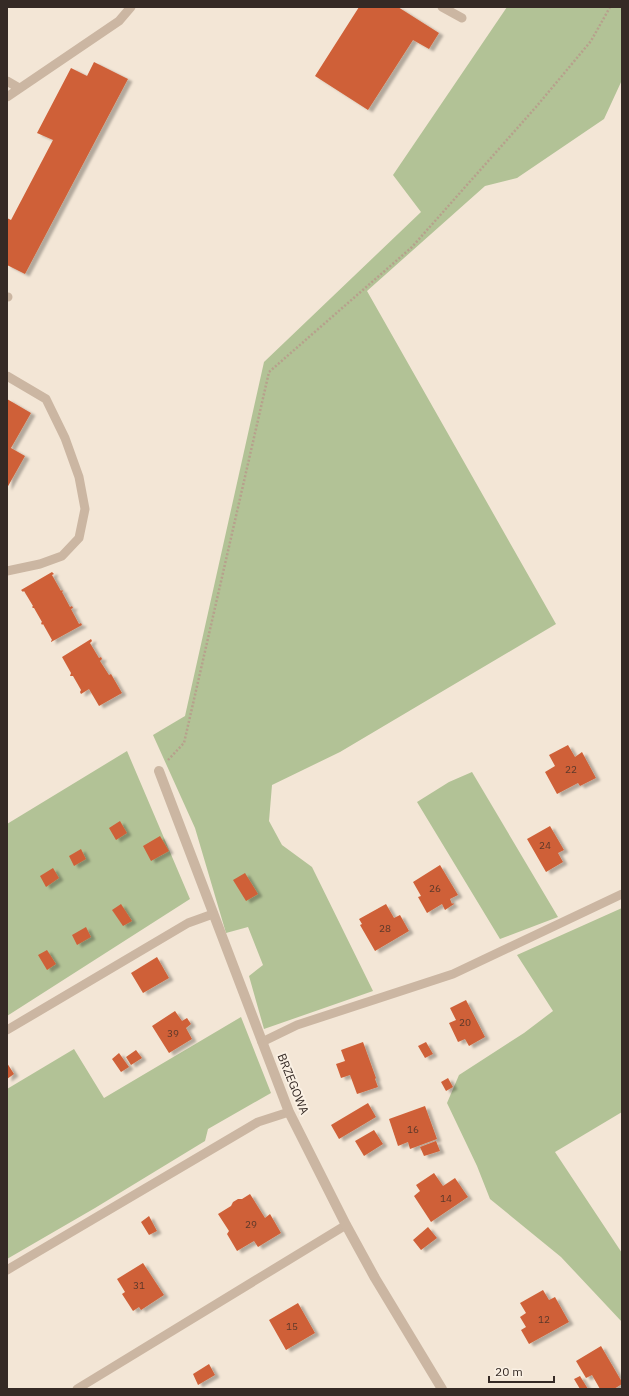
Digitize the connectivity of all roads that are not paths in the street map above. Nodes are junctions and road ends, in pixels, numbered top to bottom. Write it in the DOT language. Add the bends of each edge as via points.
graph roads {
  1 [pos="131,7"];
  2 [pos="442,7"];
  3 [pos="462,18"];
  4 [pos="7,81"];
  5 [pos="19,88"];
  6 [pos="7,97"];
  7 [pos="7,376"];
  8 [pos="7,571"];
  9 [pos="159,771"];
  10 [pos="622,894"];
  11 [pos="213,914"];
  12 [pos="7,1030"];
  13 [pos="262,1042"];
  14 [pos="289,1112"];
  15 [pos="346,1225"];
  16 [pos="7,1270"];
  17 [pos="77,1389"];
  18 [pos="442,1389"];
  1 -- 5 [label="lane" via="119,21"];
  2 -- 3 [label="lane"];
  4 -- 5 [label="lane"];
  5 -- 6 [label="lane"];
  7 -- 8 [label="lane" via="46,399 80,477 85,510 79,538 62,556"];
  9 -- 11 [label="street, BRZEGOWA"];
  10 -- 13 [label="lane" via="453,974 297,1025"];
  11 -- 12 [label="lane" via="188,923"];
  11 -- 13 [label="street, BRZEGOWA"];
  13 -- 14 [label="street, BRZEGOWA"];
  14 -- 15 [label="street, BRZEGOWA"];
  14 -- 16 [label="lane" via="258,1122"];
  15 -- 17 [label="lane"];
  15 -- 18 [label="street, BRZEGOWA"];
}
